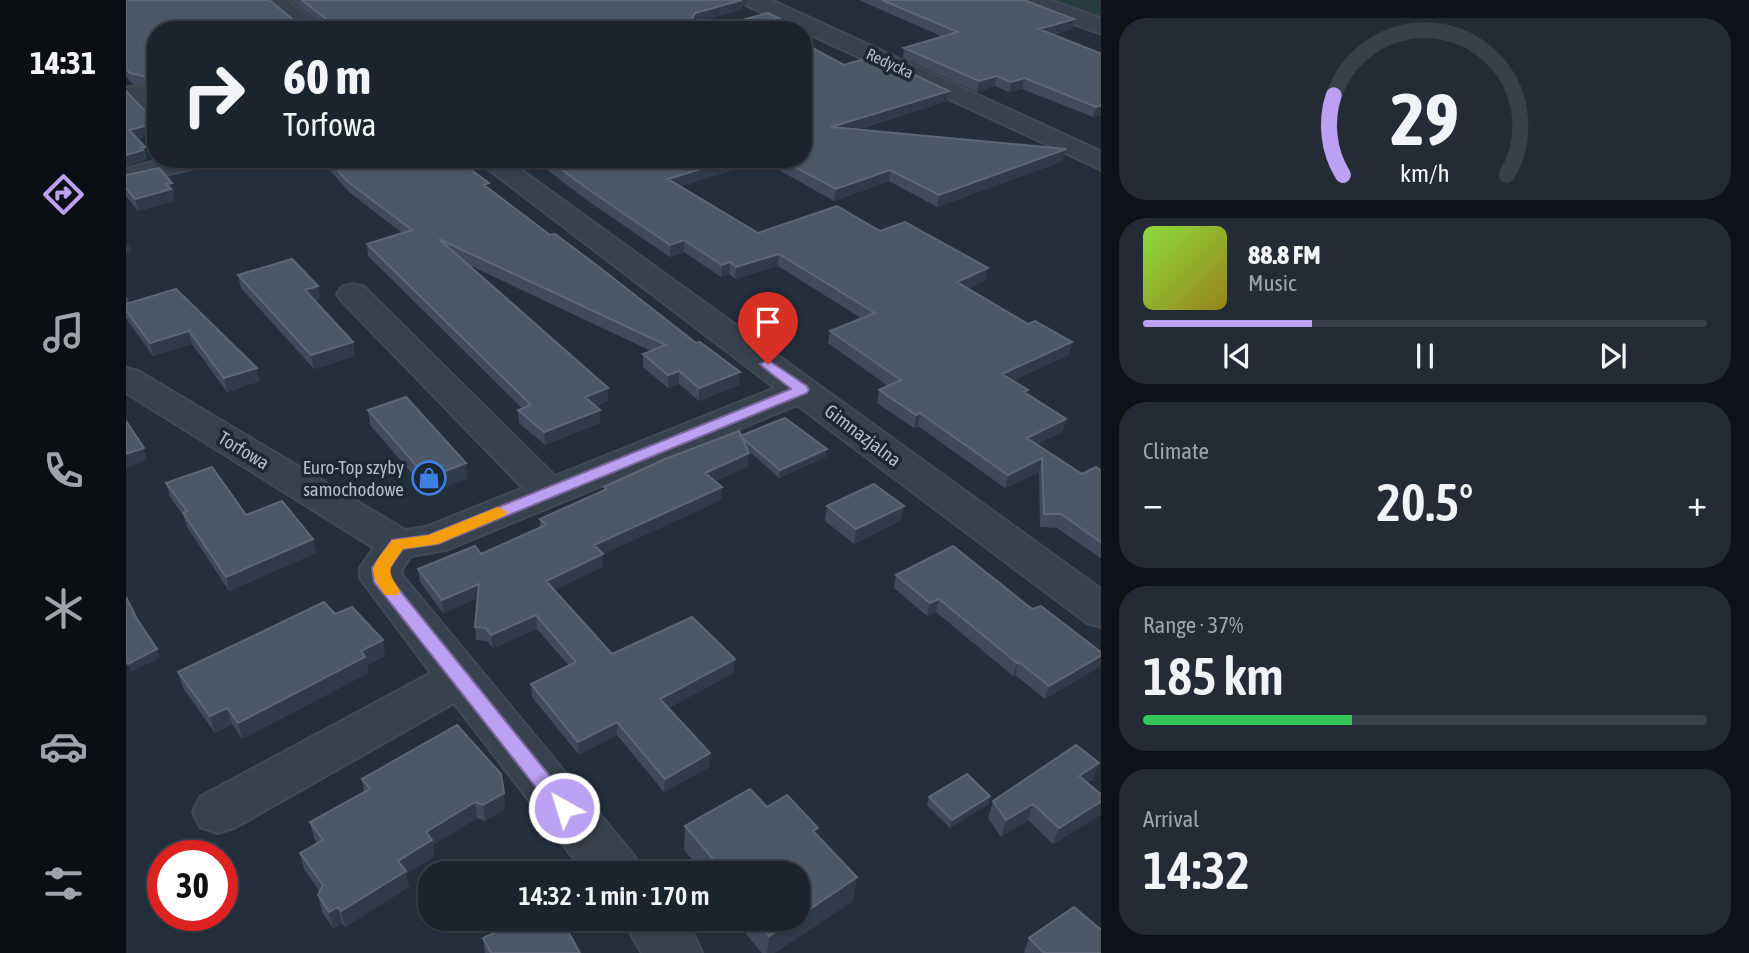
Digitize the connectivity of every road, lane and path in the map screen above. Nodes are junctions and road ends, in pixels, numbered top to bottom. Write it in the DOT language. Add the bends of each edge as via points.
graph roads {
  1 [pos="274,0"];
  2 [pos="754,0"];
  3 [pos="1030,0"];
  4 [pos="808,3"];
  5 [pos="777,11"];
  6 [pos="302,21"];
  7 [pos="738,21"];
  8 [pos="798,21"];
  9 [pos="812,27"];
  10 [pos="1101,27"];
  11 [pos="135,93"];
  12 [pos="147,104"];
  13 [pos="1101,162"];
  14 [pos="161,168"];
  15 [pos="500,168"];
  16 [pos="126,177"];
  17 [pos="353,295"];
  18 [pos="126,378"];
  19 [pos="802,390"];
  20 [pos="548,491"];
  21 [pos="398,544"];
  22 [pos="1101,612"];
  23 [pos="460,678"];
  24 [pos="218,812"];
  25 [pos="606,861"];
  26 [pos="658,931"];
  27 [pos="674,953"];
  1 -- 6 [label="street"];
  2 -- 5 [label="street, Redycka"];
  3 -- 10 [label="street"];
  4 -- 5 [label="street"];
  5 -- 7 [label="street"];
  5 -- 8 [label="street, Redycka"];
  9 -- 13 [label="street, Redycka"];
  11 -- 12 [label="street"];
  14 -- 16 [label="street"];
  15 -- 19 [label="street, Gimnazjalna"];
  17 -- 20 [label="street"];
  18 -- 21 [label="street, Torfowa"];
  19 -- 20 [label="street"];
  19 -- 22 [label="street, Gimnazjalna"];
  20 -- 21 [label="street" via="432,540"];
  21 -- 23 [label="street" via="381,568 381,578"];
  23 -- 24 [label="street"];
  23 -- 25 [label="street"];
  26 -- 27 [label="street"];
}
